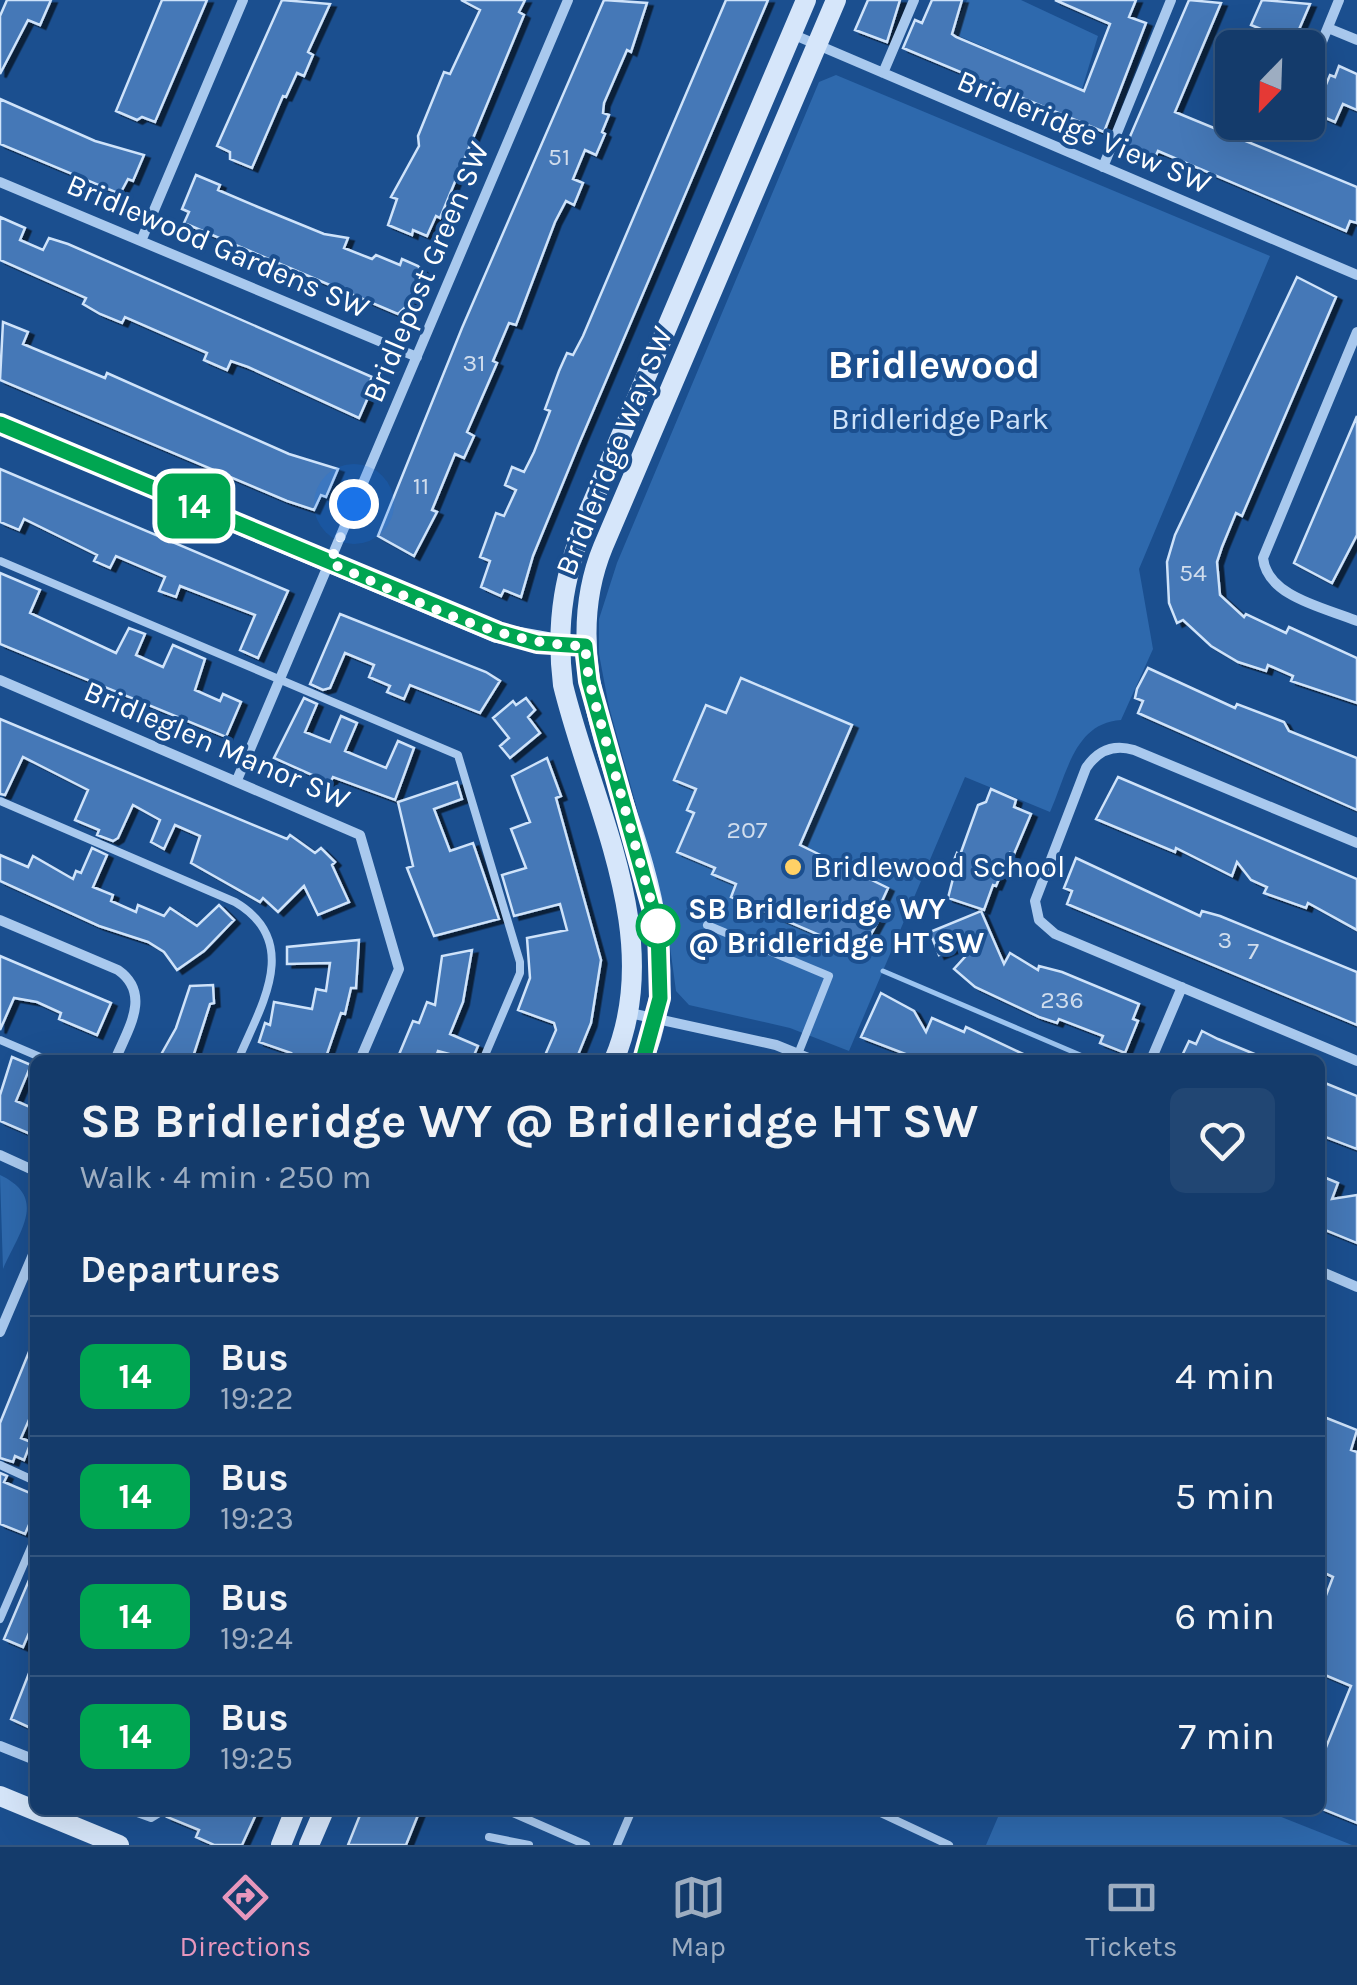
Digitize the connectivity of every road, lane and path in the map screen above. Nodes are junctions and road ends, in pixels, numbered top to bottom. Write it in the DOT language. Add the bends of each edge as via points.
graph roads {
  1 [pos="243,0"];
  2 [pos="568,0"];
  3 [pos="806,0"];
  4 [pos="836,0"];
  5 [pos="914,0"];
  6 [pos="1171,0"];
  7 [pos="1339,0"];
  8 [pos="1328,28"];
  9 [pos="792,34"];
  10 [pos="1325,35"];
  11 [pos="1357,40"];
  12 [pos="816,45"];
  13 [pos="883,74"];
  14 [pos="1104,167"];
  15 [pos="0,182"];
  16 [pos="140,241"];
  17 [pos="1357,275"];
  18 [pos="668,326"];
  19 [pos="1357,332"];
  20 [pos="692,336"];
  21 [pos="416,357"];
  22 [pos="0,424"];
  23 [pos="0,561"];
  24 [pos="330,563"];
  25 [pos="1357,621"];
  26 [pos="558,646"];
  27 [pos="585,646"];
  28 [pos="280,679"];
  29 [pos="0,680"];
  30 [pos="237,780"];
  31 [pos="0,802"];
  32 [pos="1357,844"];
  33 [pos="0,920"];
  34 [pos="707,926"];
  35 [pos="1182,987"];
  36 [pos="630,1013"];
  37 [pos="656,1018"];
  38 [pos="0,1040"];
  39 [pos="798,1054"];
  40 [pos="35,1055"];
  41 [pos="117,1055"];
  42 [pos="240,1055"];
  43 [pos="362,1055"];
  44 [pos="485,1055"];
  45 [pos="616,1055"];
  46 [pos="645,1055"];
  47 [pos="1154,1055"];
  48 [pos="1357,1061"];
  49 [pos="0,1155"];
  50 [pos="30,1168"];
  51 [pos="30,1262"];
  52 [pos="1325,1274"];
  53 [pos="1357,1287"];
  54 [pos="0,1332"];
  55 [pos="0,1465"];
  56 [pos="30,1479"];
  57 [pos="30,1550"];
  58 [pos="0,1620"];
  59 [pos="0,1746"];
  60 [pos="30,1758"];
  61 [pos="0,1796"];
  62 [pos="30,1808"];
  63 [pos="46,1815"];
  64 [pos="293,1815"];
  65 [pos="322,1815"];
  66 [pos="517,1815"];
  67 [pos="630,1815"];
  68 [pos="885,1815"];
  69 [pos="489,1837"];
  70 [pos="118,1845"];
  71 [pos="280,1845"];
  72 [pos="309,1845"];
  73 [pos="529,1845"];
  74 [pos="586,1845"];
  75 [pos="616,1845"];
  76 [pos="949,1845"];
  1 -- 16 [label="street"];
  2 -- 21 [label="street, Bridlepost Green SW"];
  3 -- 9 [label="street, Bridleridge Way SW"];
  4 -- 12 [label="street, Bridleridge Way SW"];
  5 -- 13 [label="street"];
  6 -- 14 [label="street"];
  7 -- 8 [label="street"];
  8 -- 10 [label="street"];
  8 -- 11 [label="street"];
  9 -- 12 [label="street, Bridleridge View SW"];
  9 -- 18 [label="street, Bridleridge Way SW"];
  12 -- 13 [label="street, Bridleridge View SW"];
  12 -- 20 [label="street, Bridleridge Way SW"];
  13 -- 14 [label="street, Bridleridge View SW"];
  14 -- 17 [label="street, Bridleridge View SW"];
  15 -- 16 [label="street, Bridlewood Gardens SW"];
  16 -- 21 [label="street, Bridlewood Gardens SW"];
  18 -- 20 [label="street"];
  18 -- 26 [label="street, Bridleridge Way SW" via="572,551"];
  19 -- 25 [label="street" via="1263,558 1281,589"];
  20 -- 27 [label="street, Bridleridge Way SW" via="597,562"];
  21 -- 24 [label="street, Bridlepost Green SW"];
  22 -- 24 [label="street"];
  23 -- 28 [label="lane"];
  24 -- 26 [label="street" via="498,632"];
  24 -- 28 [label="street, Bridlepost Green SW"];
  26 -- 27 [label="street"];
  26 -- 36 [label="street, Bridleridge Way SW" via="567,701 630,923"];
  27 -- 37 [label="street, Bridleridge Way SW" via="658,929"];
  28 -- 30 [label="street, Bridlepost Green SW"];
  28 -- 44 [label="lane" via="452,752 463,764 520,973"];
  29 -- 30 [label="street, Bridleglen Manor SW"];
  30 -- 43 [label="street, Bridleglen Manor SW" via="349,828 364,842 398,969"];
  31 -- 42 [label="lane" via="253,914 274,971"];
  32 -- 35 [label="street" via="1134,750 1115,747 1095,757 1036,890 1036,912 1055,934"];
  33 -- 41 [label="street" via="130,981 137,1004"];
  34 -- 39 [label="lane" via="830,976"];
  35 -- 47 [label="street"];
  35 -- 48 [label="street"];
  36 -- 37 [label="street"];
  36 -- 45 [label="street, Bridleridge Way SW"];
  37 -- 39 [label="street"];
  37 -- 46 [label="street, Bridleridge Way SW"];
  38 -- 40 [label="lane"];
  49 -- 50 [label="street"];
  51 -- 54 [label="street"];
  52 -- 53 [label="street"];
  55 -- 56 [label="lane"];
  57 -- 58 [label="lane"];
  59 -- 60 [label="street"];
  61 -- 62 [label="street"];
  63 -- 70 [label="street"];
  64 -- 71 [label="street"];
  65 -- 72 [label="street"];
  66 -- 74 [label="lane"];
  67 -- 75 [label="lane"];
  68 -- 76 [label="lane"];
  69 -- 73 [label="lane"];
}
